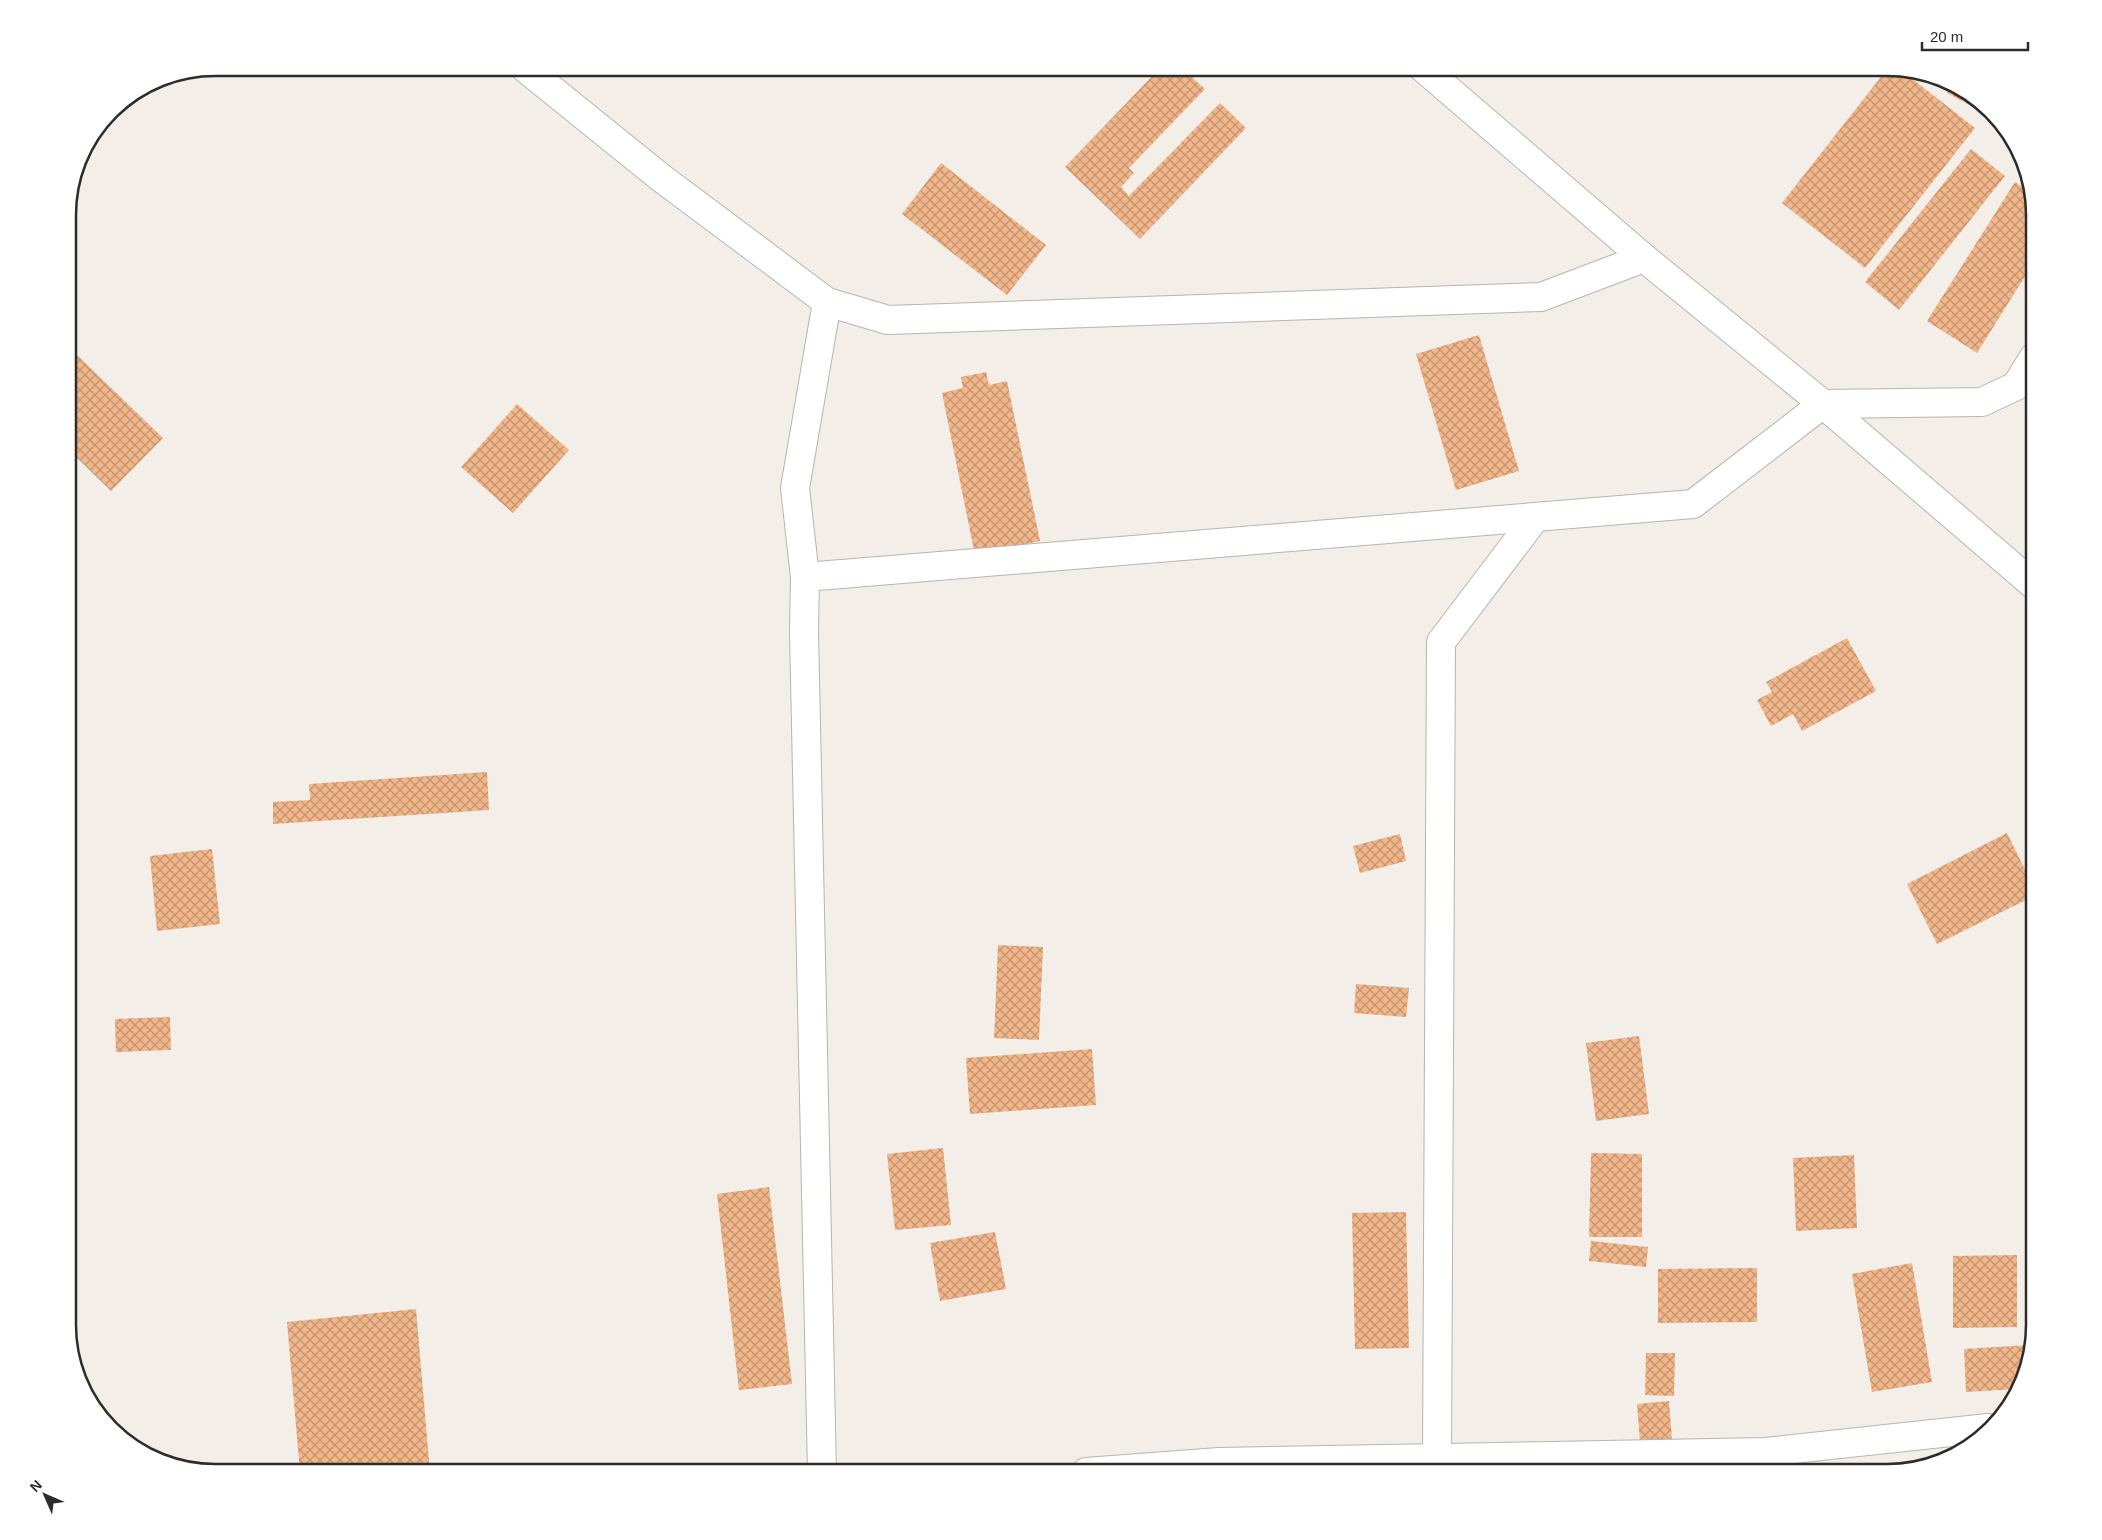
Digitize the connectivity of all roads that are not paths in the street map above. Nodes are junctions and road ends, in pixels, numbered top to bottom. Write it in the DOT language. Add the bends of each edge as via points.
graph roads {
  1 [pos="1433,76"];
  2 [pos="536,77"];
  3 [pos="1644,258"];
  4 [pos="827,302"];
  5 [pos="2026,370"];
  6 [pos="1823,404"];
  7 [pos="1535,518"];
  8 [pos="805,577"];
  9 [pos="2026,578"];
  10 [pos="1978,1429"];
  11 [pos="1437,1458"];
  12 [pos="822,1464"];
  13 [pos="1292,1464"];
  1 -- 3 [label="street"];
  2 -- 4 [label="street" via="660,177"];
  3 -- 4 [label="street" via="1541,296 888,320"];
  3 -- 6 [label="street"];
  4 -- 8 [label="street" via="795,488"];
  5 -- 6 [label="street" via="2016,386 1982,402"];
  6 -- 7 [label="street" via="1693,504"];
  6 -- 9 [label="street"];
  7 -- 8 [label="street"];
  7 -- 11 [label="street" via="1441,642"];
  8 -- 12 [label="street"];
  10 -- 11 [label="street" via="1766,1452"];
  11 -- 13 [label="street"];
}
